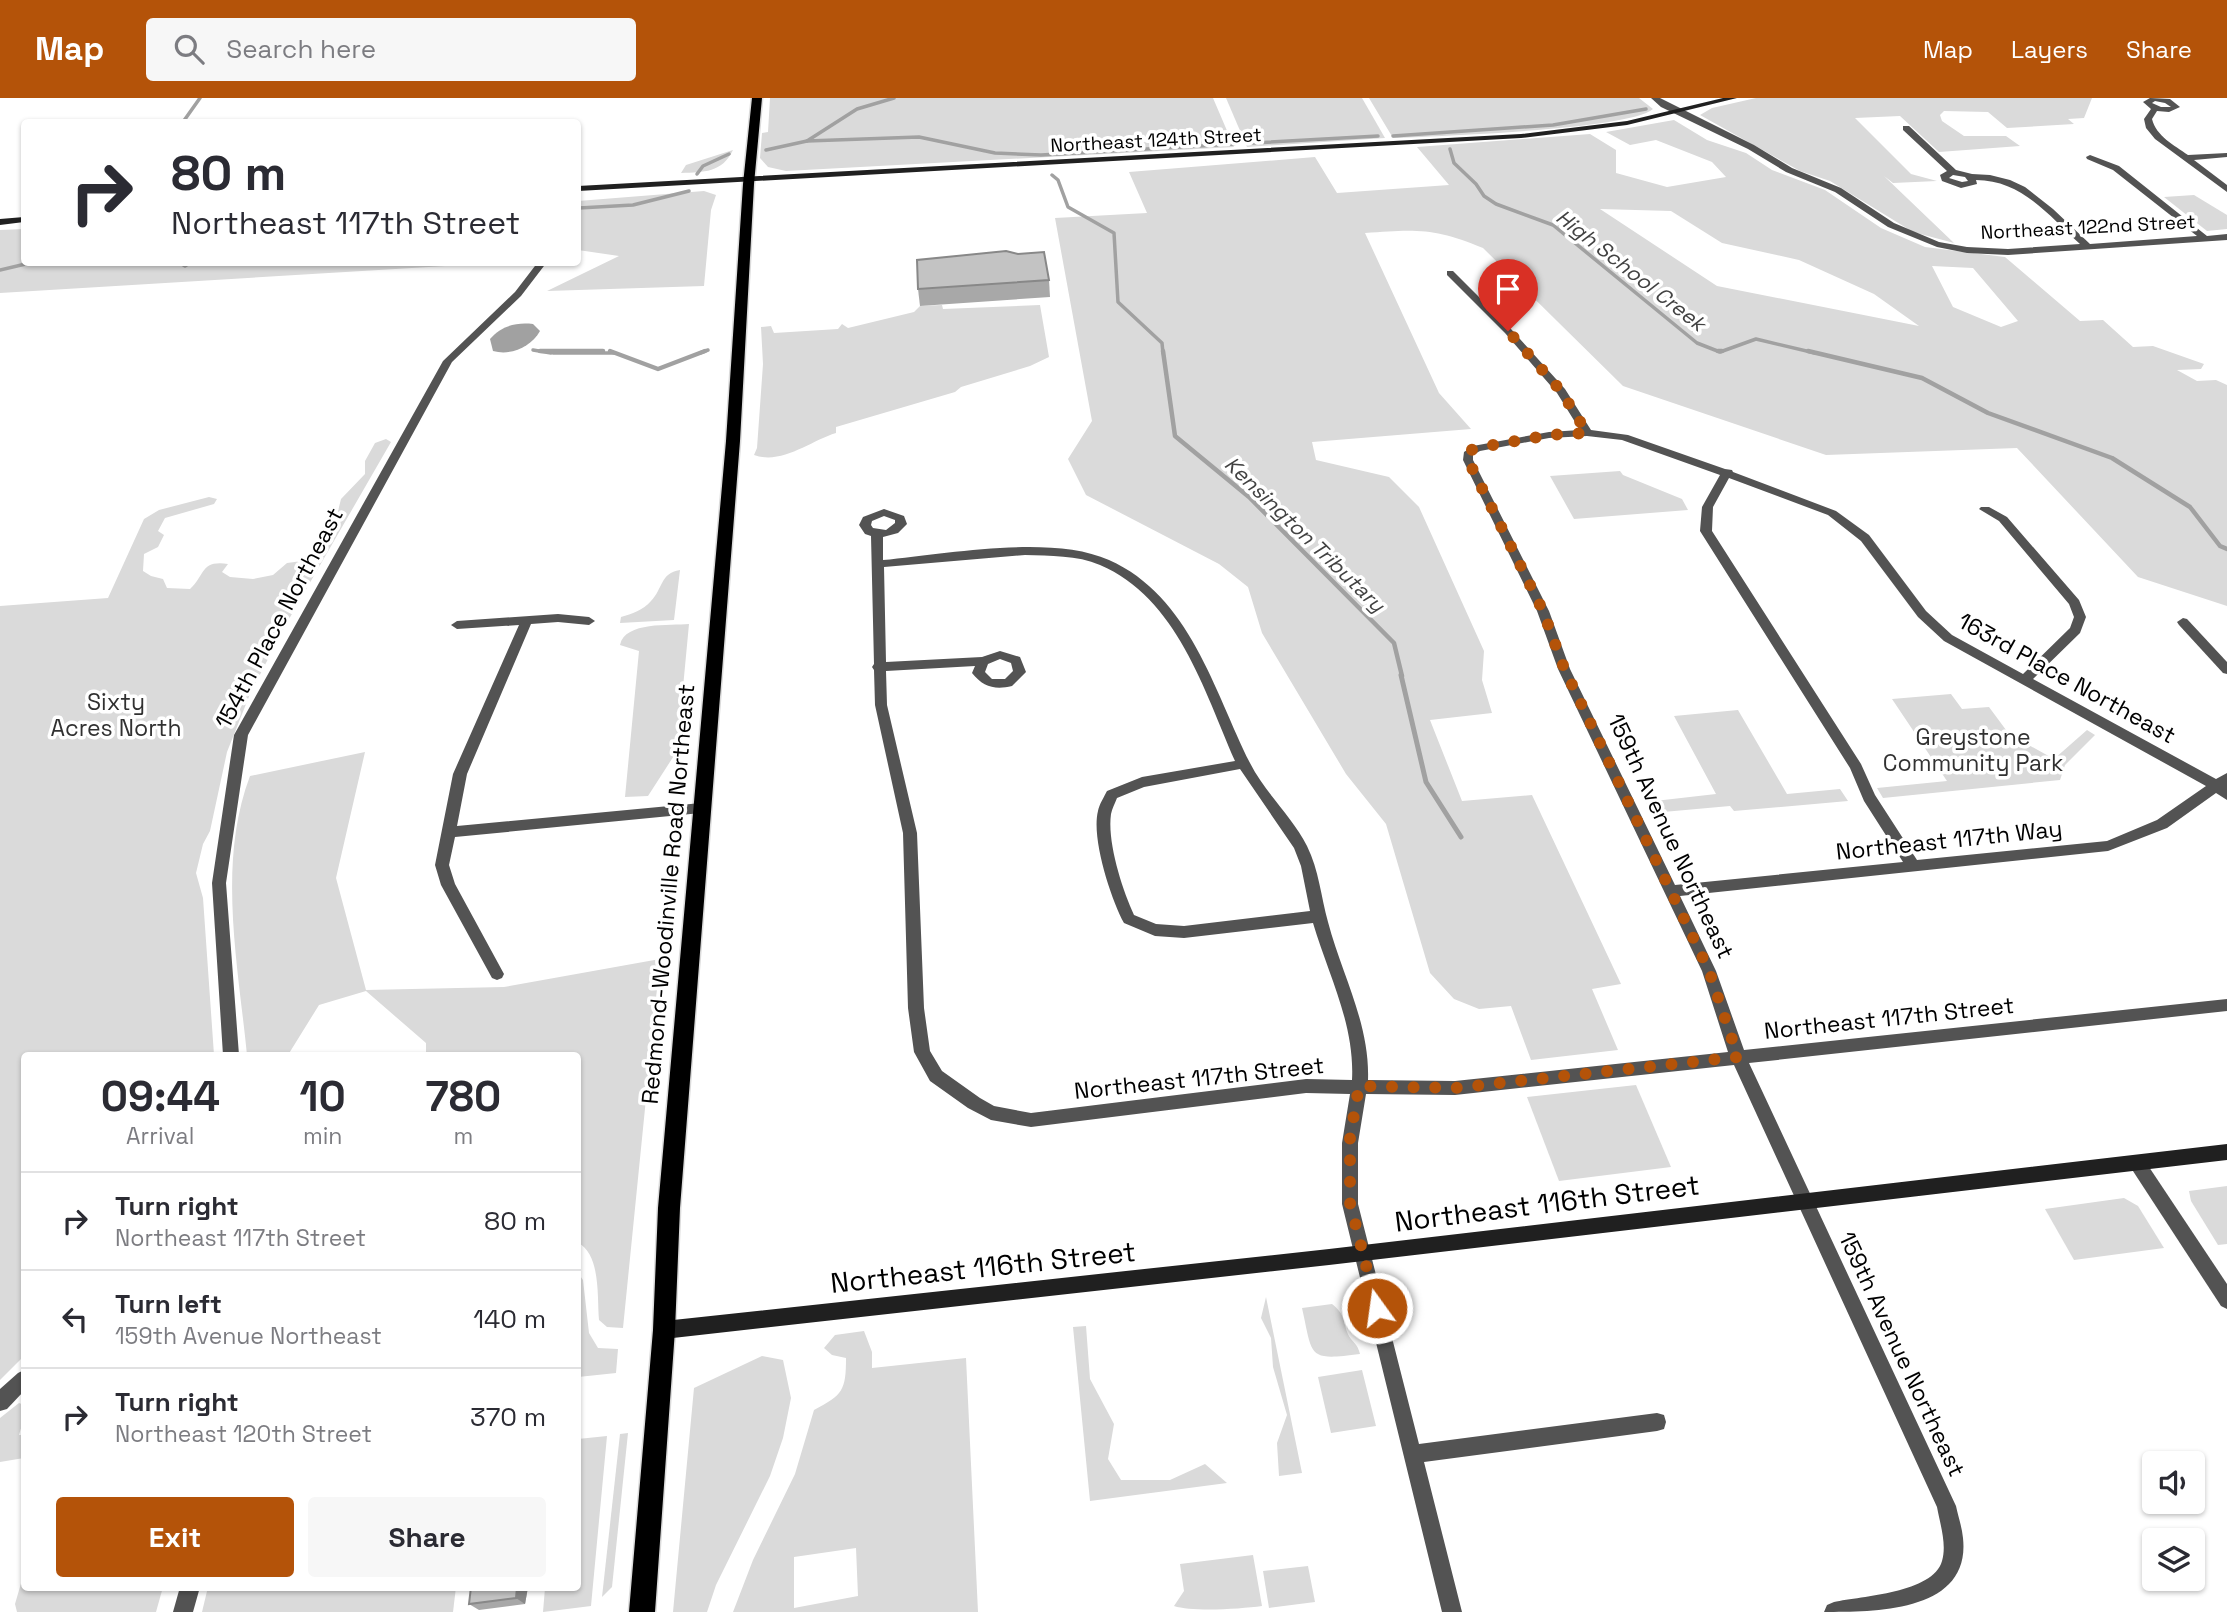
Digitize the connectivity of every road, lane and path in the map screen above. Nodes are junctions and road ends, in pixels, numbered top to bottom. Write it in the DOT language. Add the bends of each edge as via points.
graph roads {
  1 [pos="757,98"];
  2 [pos="1655,98"];
  3 [pos="1733,98"];
  4 [pos="2155,108"];
  5 [pos="1676,112"];
  6 [pos="1906,128"];
  7 [pos="2227,155"];
  8 [pos="2090,157"];
  9 [pos="2185,158"];
  10 [pos="747,180"];
  11 [pos="2227,188"];
  12 [pos="581,189"];
  13 [pos="21,220"];
  14 [pos="0,222"];
  15 [pos="2227,237"];
  16 [pos="2204,238"];
  17 [pos="2088,247"];
  18 [pos="540,266"];
  19 [pos="1450,273"];
  20 [pos="1587,433"];
  21 [pos="1471,450"];
  22 [pos="1728,472"];
  23 [pos="1985,509"];
  24 [pos="877,534"];
  25 [pos="878,564"];
  26 [pos="527,620"];
  27 [pos="589,621"];
  28 [pos="2183,622"];
  29 [pos="457,625"];
  30 [pos="983,661"];
  31 [pos="878,667"];
  32 [pos="2227,670"];
  33 [pos="2023,681"];
  34 [pos="1243,764"];
  35 [pos="2221,782"];
  36 [pos="2227,795"];
  37 [pos="701,807"];
  38 [pos="447,832"];
  39 [pos="1913,866"];
  40 [pos="1671,891"];
  41 [pos="1319,916"];
  42 [pos="497,974"];
  43 [pos="2227,1005"];
  44 [pos="231,1052"];
  45 [pos="1738,1057"];
  46 [pos="1359,1086"];
  47 [pos="2227,1152"];
  48 [pos="2137,1163"];
  49 [pos="1804,1201"];
  50 [pos="1363,1253"];
  51 [pos="2227,1300"];
  52 [pos="664,1331"];
  53 [pos="21,1382"];
  54 [pos="0,1402"];
  55 [pos="1657,1422"];
  56 [pos="1413,1454"];
  57 [pos="189,1591"];
  58 [pos="183,1612"];
  59 [pos="642,1612"];
  60 [pos="1452,1612"];
  61 [pos="1834,1612"];
  1 -- 10 [label="main road, Redmond-Woodinville Road Northeast"];
  2 -- 5 [label="street, Northeast 122nd Street"];
  3 -- 5 [label="street, Northeast 124th Street"];
  4 -- 9 [label="street" via="2148,120 2150,128"];
  5 -- 10 [label="street, Northeast 124th Street" via="1602,127 1521,136"];
  5 -- 17 [label="street, Northeast 122nd Street" via="1838,190 1906,233 1951,247 2008,252"];
  6 -- 17 [label="street" via="1953,172 1943,177 1956,184 1973,184 1972,177 2003,181 2031,193"];
  7 -- 9 [label="street"];
  8 -- 16 [label="street" via="2116,168"];
  9 -- 11 [label="street"];
  10 -- 12 [label="street, Northeast 124th Street"];
  10 -- 37 [label="main road, Redmond-Woodinville Road Northeast" via="741,348"];
  13 -- 14 [label="street"];
  15 -- 16 [label="street, Northeast 122nd Street"];
  16 -- 17 [label="street, Northeast 122nd Street"];
  18 -- 44 [label="street, 154th Place Northeast" via="518,294 448,361 240,735 219,883"];
  19 -- 20 [label="street" via="1561,391"];
  20 -- 21 [label="street, 163rd Place Northeast" via="1549,435"];
  20 -- 22 [label="street, 163rd Place Northeast" via="1640,441"];
  21 -- 40 [label="street, 159th Avenue Northeast" via="1468,460 1543,611 1564,668"];
  22 -- 33 [label="street, 163rd Place Northeast" via="1832,513 1865,538 1922,614 1948,638"];
  22 -- 39 [label="street" via="1710,499 1706,531 1856,767 1869,797"];
  23 -- 33 [label="street" via="2003,519 2075,603 2080,617 2076,629"];
  24 -- 25 [label="street, Northeast 117th Street"];
  25 -- 31 [label="street, Northeast 117th Street"];
  25 -- 34 [label="street" via="1056,551 1102,561 1132,577 1151,595 1199,662"];
  26 -- 27 [label="street"];
  26 -- 29 [label="street"];
  26 -- 38 [label="street" via="460,774"];
  28 -- 32 [label="street"];
  30 -- 31 [label="street"];
  31 -- 46 [label="street, Northeast 117th Street" via="887,740 910,833 916,1008 922,1052 936,1076 991,1113 1031,1120 1306,1086"];
  33 -- 35 [label="street, 163rd Place Northeast"];
  34 -- 41 [label="street" via="1302,850"];
  34 -- 41 [label="street" via="1142,782 1112,795 1104,812 1105,839 1118,896 1129,919 1154,930 1184,932"];
  35 -- 36 [label="street, 163rd Place Northeast"];
  35 -- 39 [label="street, Northeast 117th Way" via="2162,824 2108,846"];
  37 -- 38 [label="street"];
  37 -- 52 [label="main road, Redmond-Woodinville Road Northeast" via="668,1208"];
  38 -- 42 [label="street" via="442,864 448,885"];
  39 -- 40 [label="street, Northeast 117th Way"];
  40 -- 45 [label="street, 159th Avenue Northeast" via="1709,971"];
  41 -- 46 [label="street" via="1354,1024"];
  43 -- 45 [label="street, Northeast 117th Street"];
  45 -- 46 [label="street, Northeast 117th Street" via="1455,1088"];
  45 -- 49 [label="street, 159th Avenue Northeast"];
  46 -- 50 [label="street" via="1350,1138 1350,1203"];
  47 -- 48 [label="street, Northeast 116th Street"];
  48 -- 49 [label="street, Northeast 116th Street"];
  48 -- 51 [label="street"];
  49 -- 50 [label="street, Northeast 116th Street"];
  49 -- 61 [label="street, 159th Avenue Northeast" via="1946,1506 1954,1533 1955,1556 1940,1585 1922,1594"];
  50 -- 52 [label="street, Northeast 116th Street"];
  50 -- 56 [label="street"];
  52 -- 59 [label="main road, Redmond-Woodinville Road Northeast"];
  53 -- 54 [label="street"];
  55 -- 56 [label="street"];
  56 -- 60 [label="street"];
  57 -- 58 [label="street"];
}
